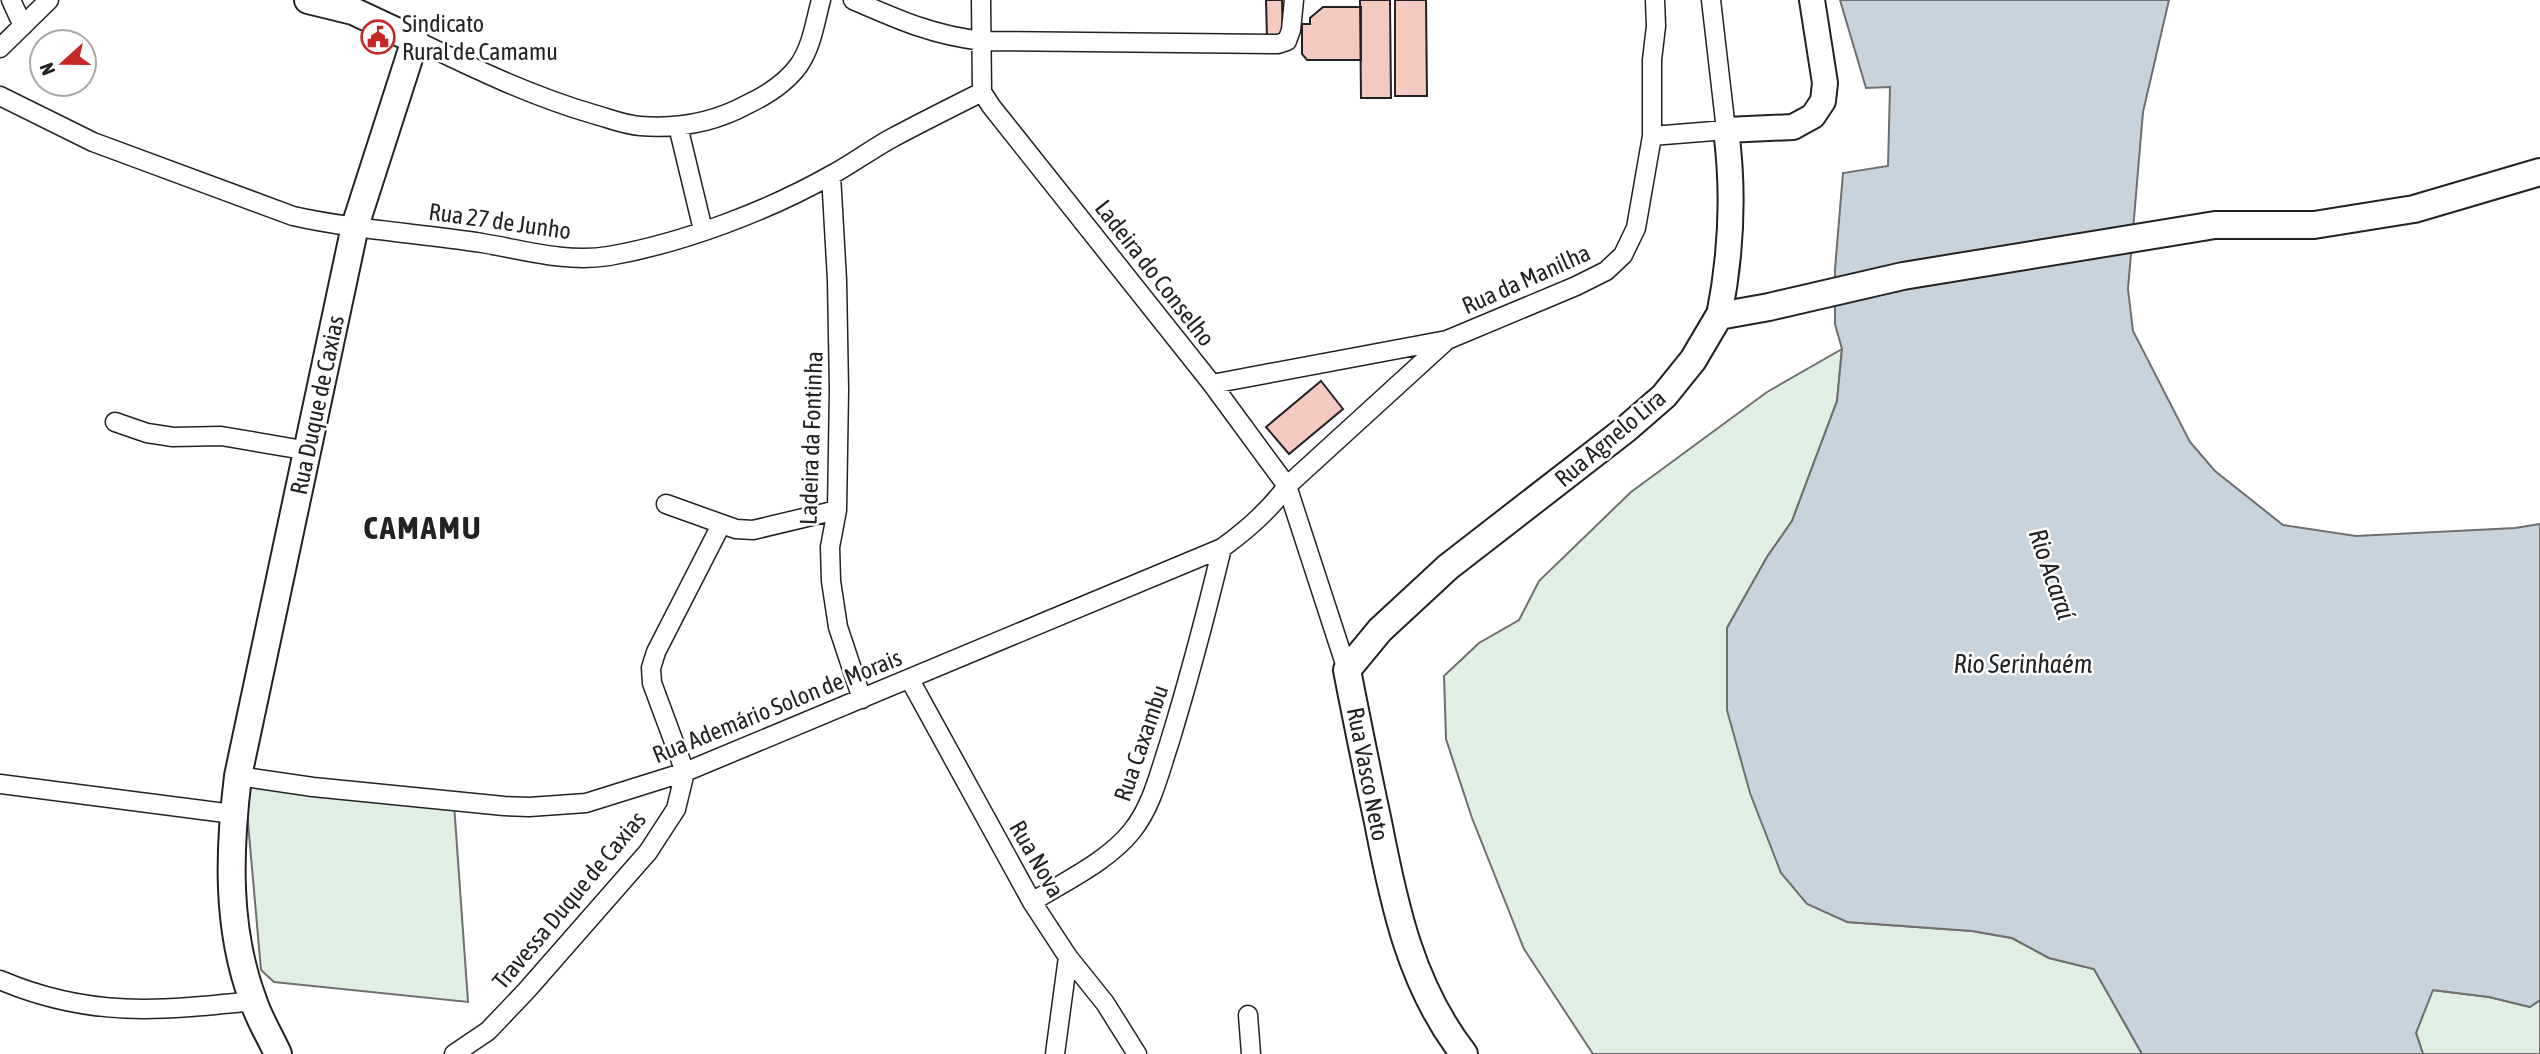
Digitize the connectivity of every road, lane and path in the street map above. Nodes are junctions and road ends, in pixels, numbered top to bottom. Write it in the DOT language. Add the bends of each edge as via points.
graph roads {
  1 [pos="11,0"];
  2 [pos="49,0"];
  3 [pos="308,0"];
  4 [pos="821,0"];
  5 [pos="853,0"];
  6 [pos="981,0"];
  7 [pos="1294,0"];
  8 [pos="1655,0"];
  9 [pos="1711,0"];
  10 [pos="1812,0"];
  11 [pos="352,6"];
  12 [pos="23,26"];
  13 [pos="415,40"];
  14 [pos="982,41"];
  15 [pos="0,48"];
  16 [pos="982,92"];
  17 [pos="0,96"];
  18 [pos="678,126"];
  19 [pos="1726,130"];
  20 [pos="1652,136"];
  21 [pos="2540,172"];
  22 [pos="831,175"];
  23 [pos="355,226"];
  24 [pos="703,230"];
  25 [pos="1719,316"];
  26 [pos="1447,340"];
  27 [pos="1212,384"];
  28 [pos="116,422"];
  29 [pos="309,451"];
  30 [pos="1287,486"];
  31 [pos="666,504"];
  32 [pos="837,510"];
  33 [pos="721,525"];
  34 [pos="1222,548"];
  35 [pos="1347,670"];
  36 [pos="910,680"];
  37 [pos="862,699"];
  38 [pos="685,772"];
  39 [pos="239,775"];
  40 [pos="0,784"];
  41 [pos="233,814"];
  42 [pos="1032,902"];
  43 [pos="1068,957"];
  44 [pos="0,980"];
  45 [pos="253,1001"];
  46 [pos="1248,1015"];
  47 [pos="278,1054"];
  48 [pos="454,1054"];
  49 [pos="1055,1054"];
  50 [pos="1137,1054"];
  51 [pos="1251,1054"];
  52 [pos="1464,1054"];
  1 -- 12 [label="street"];
  2 -- 12 [label="street"];
  3 -- 11 [label="main road"];
  4 -- 18 [label="street" via="809,48 782,84 736,111"];
  5 -- 14 [label="street" via="915,27"];
  6 -- 14 [label="street"];
  7 -- 14 [label="street" via="1287,41 1278,44"];
  8 -- 20 [label="street, Rua da Manilha"];
  9 -- 19 [label="street"];
  10 -- 19 [label="street" via="1825,83 1823,101 1813,116 1793,127"];
  11 -- 13 [label="main road"];
  12 -- 15 [label="street"];
  13 -- 18 [label="street" via="558,104 637,126"];
  13 -- 23 [label="main road, Rua Duque de Caxias"];
  14 -- 16 [label="street"];
  16 -- 22 [label="street, Rua 27 de Junho"];
  16 -- 27 [label="street, Ladeira do Conselho"];
  17 -- 23 [label="street, Rua 27 de Junho" via="93,142 227,192 293,216"];
  18 -- 24 [label="street"];
  19 -- 20 [label="street"];
  19 -- 25 [label="street, Rua Agnelo Lira" via="1730,159 1727,277"];
  20 -- 26 [label="street, Rua da Manilha" via="1636,228 1623,255 1606,271 1576,286"];
  21 -- 25 [label="main road" via="2414,209 2314,225 2216,225 1903,276"];
  22 -- 24 [label="street, Rua 27 de Junho"];
  22 -- 32 [label="street, Ladeira da Fontinha" via="837,280"];
  23 -- 24 [label="street, Rua 27 de Junho" via="578,257 617,254"];
  23 -- 29 [label="main road, Rua Duque de Caxias"];
  25 -- 35 [label="main road, Rua Agnelo Lira" via="1693,360 1664,396 1448,566 1380,630"];
  26 -- 27 [label="street, Rua da Manilha"];
  26 -- 30 [label="street, Rua da Manilha"];
  27 -- 30 [label="street, Ladeira do Conselho"];
  28 -- 29 [label="street" via="173,437 222,436"];
  29 -- 39 [label="main road, Rua Duque de Caxias"];
  30 -- 34 [label="street, Rua Ademário Solon de Morais" via="1251,527"];
  30 -- 35 [label="street, Rua Vasco Neto"];
  31 -- 33 [label="street"];
  32 -- 33 [label="street" via="753,530"];
  32 -- 37 [label="street, Ladeira da Fontinha" via="830,547 831,582 838,627"];
  33 -- 38 [label="street" via="651,668 657,698"];
  34 -- 36 [label="street, Rua Ademário Solon de Morais"];
  34 -- 42 [label="street, Rua Caxambu" via="1194,665 1144,816 1105,856"];
  35 -- 52 [label="main road, Rua Vasco Neto" via="1392,895 1409,954 1427,998"];
  36 -- 37 [label="street, Rua Ademário Solon de Morais"];
  36 -- 42 [label="street, Rua Nova"];
  37 -- 38 [label="street, Rua Ademário Solon de Morais"];
  38 -- 39 [label="street, Rua Ademário Solon de Morais" via="586,803 529,807 366,793"];
  38 -- 48 [label="street, Travessa Duque de Caxias" via="676,809 639,862 520,999 488,1031"];
  39 -- 41 [label="main road, Rua Duque de Caxias"];
  40 -- 41 [label="street"];
  41 -- 45 [label="main road, Rua Duque de Caxias" via="231,899 236,943"];
  42 -- 43 [label="street, Rua Nova"];
  43 -- 49 [label="street"];
  43 -- 50 [label="street, Rua Nova"];
  44 -- 45 [label="street" via="37,995 130,1010"];
  45 -- 47 [label="main road, Rua Duque de Caxias"];
  46 -- 51 [label="street"];
}
